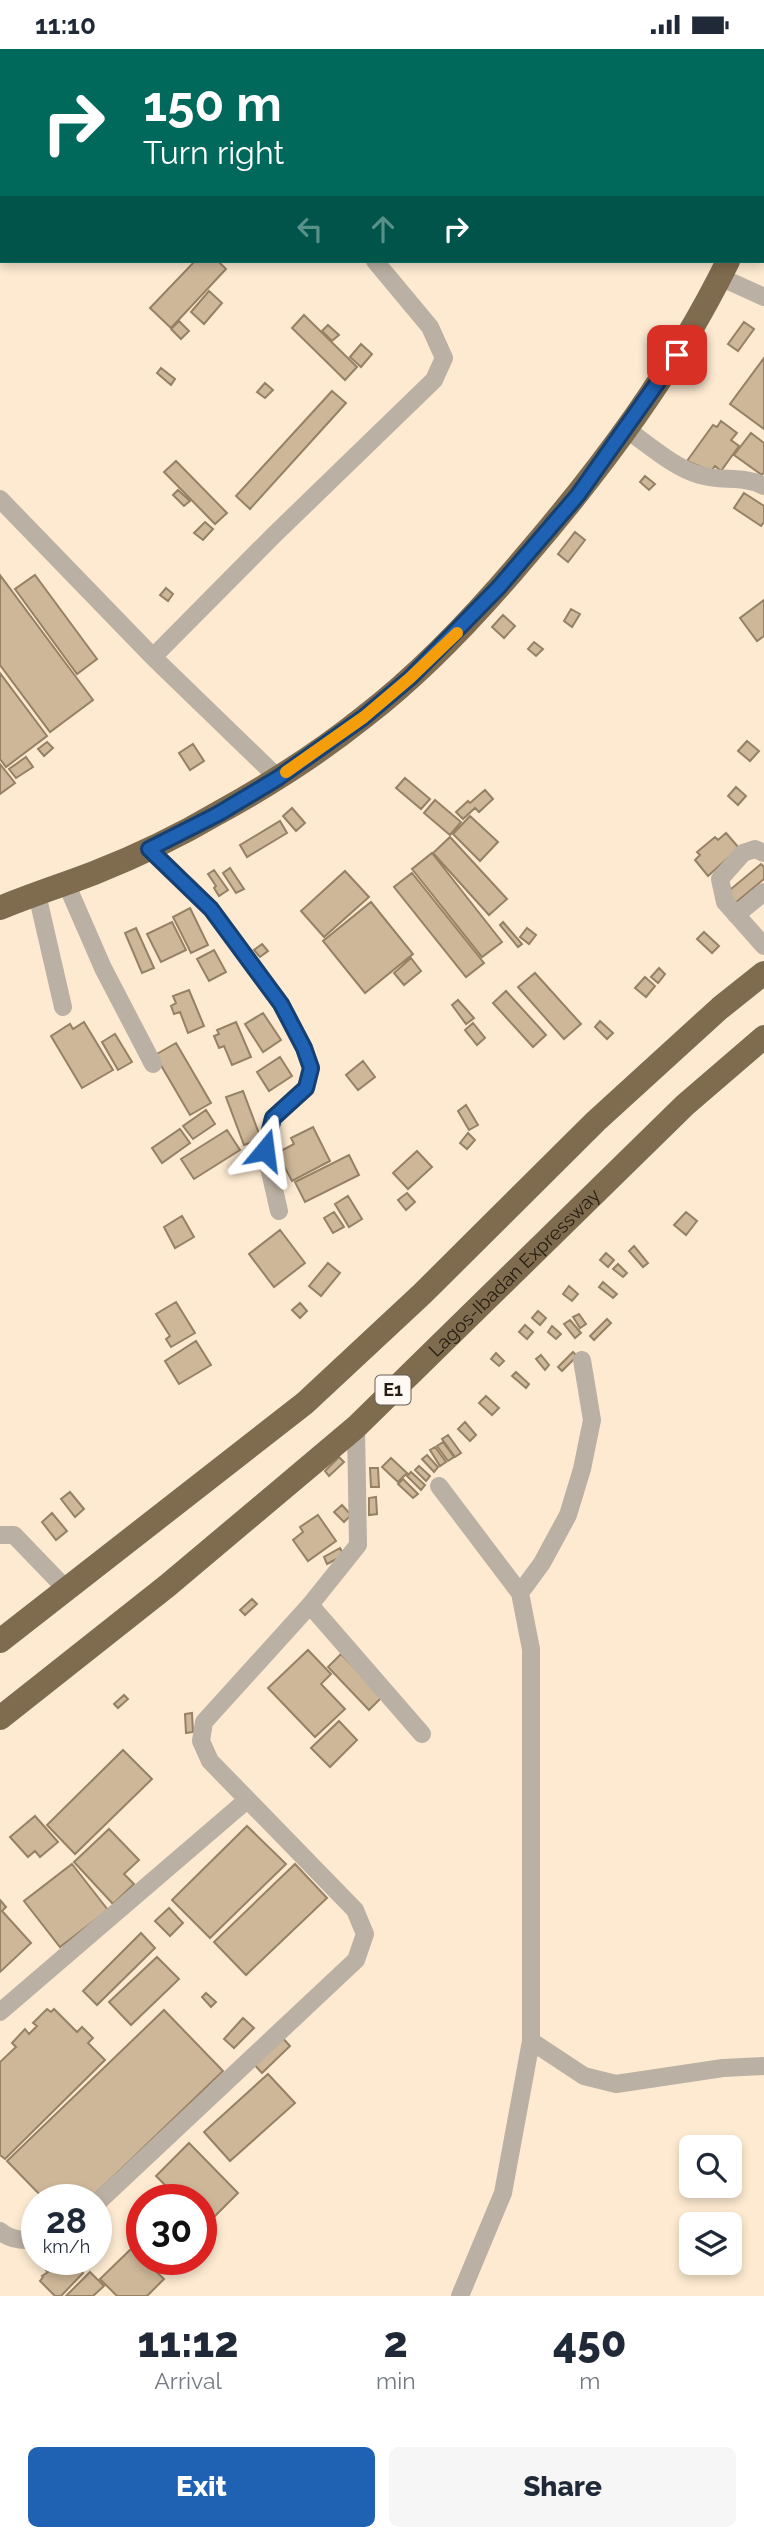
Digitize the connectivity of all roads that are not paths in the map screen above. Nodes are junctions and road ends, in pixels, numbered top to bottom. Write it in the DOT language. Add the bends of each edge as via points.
graph roads {
  1 [pos="377,263"];
  2 [pos="724,269"];
  3 [pos="764,297"];
  4 [pos="626,429"];
  5 [pos="764,486"];
  6 [pos="0,499"];
  7 [pos="153,657"];
  8 [pos="278,778"];
  9 [pos="149,849"];
  10 [pos="764,853"];
  11 [pos="66,883"];
  12 [pos="764,892"];
  13 [pos="37,894"];
  14 [pos="0,908"];
  15 [pos="736,915"];
  16 [pos="764,946"];
  17 [pos="764,973"];
  18 [pos="63,1007"];
  19 [pos="764,1037"];
  20 [pos="153,1064"];
  21 [pos="279,1211"];
  22 [pos="582,1360"];
  23 [pos="356,1427"];
  24 [pos="439,1486"];
  25 [pos="0,1535"];
  26 [pos="66,1589"];
  27 [pos="520,1593"];
  28 [pos="310,1605"];
  29 [pos="0,1641"];
  30 [pos="0,1719"];
  31 [pos="422,1734"];
  32 [pos="247,1800"];
  33 [pos="0,2012"];
  34 [pos="531,2041"];
  35 [pos="764,2066"];
  36 [pos="112,2189"];
  37 [pos="0,2231"];
  38 [pos="21,2240"];
  39 [pos="460,2296"];
  1 -- 7 [label="street" via="430,327 444,358 434,380"];
  2 -- 3 [label="street"];
  2 -- 4 [label="highway" via="665,374"];
  4 -- 5 [label="street" via="687,471"];
  4 -- 8 [label="highway" via="578,495 454,635 364,717"];
  6 -- 7 [label="street"];
  7 -- 8 [label="street"];
  8 -- 9 [label="highway"];
  9 -- 11 [label="highway"];
  9 -- 21 [label="street" via="211,909 281,1004 304,1048 311,1068 306,1088 273,1118 265,1150"];
  10 -- 15 [label="street" via="755,849 743,853 720,879 725,902"];
  11 -- 13 [label="highway"];
  11 -- 20 [label="street"];
  12 -- 15 [label="street"];
  13 -- 14 [label="highway"];
  13 -- 18 [label="street"];
  15 -- 16 [label="street"];
  17 -- 26 [label="highway, E1" via="596,1121 305,1403"];
  19 -- 23 [label="highway, Lagos-Ibadan Expressway / E1" via="685,1105"];
  22 -- 27 [label="street" via="592,1420 582,1469 568,1515"];
  23 -- 28 [label="street" via="358,1545"];
  23 -- 30 [label="highway, Lagos-Ibadan Expressway / E1"];
  24 -- 27 [label="street"];
  25 -- 26 [label="street" via="14,1535"];
  26 -- 29 [label="highway, E1"];
  27 -- 34 [label="street" via="531,1649"];
  28 -- 31 [label="street"];
  28 -- 32 [label="street" via="204,1722 201,1741 210,1761"];
  32 -- 33 [label="street"];
  32 -- 36 [label="street" via="355,1910 365,1934 356,1960"];
  34 -- 35 [label="street" via="584,2076 616,2084"];
  34 -- 39 [label="street" via="503,2193"];
  37 -- 38 [label="street"];
}
